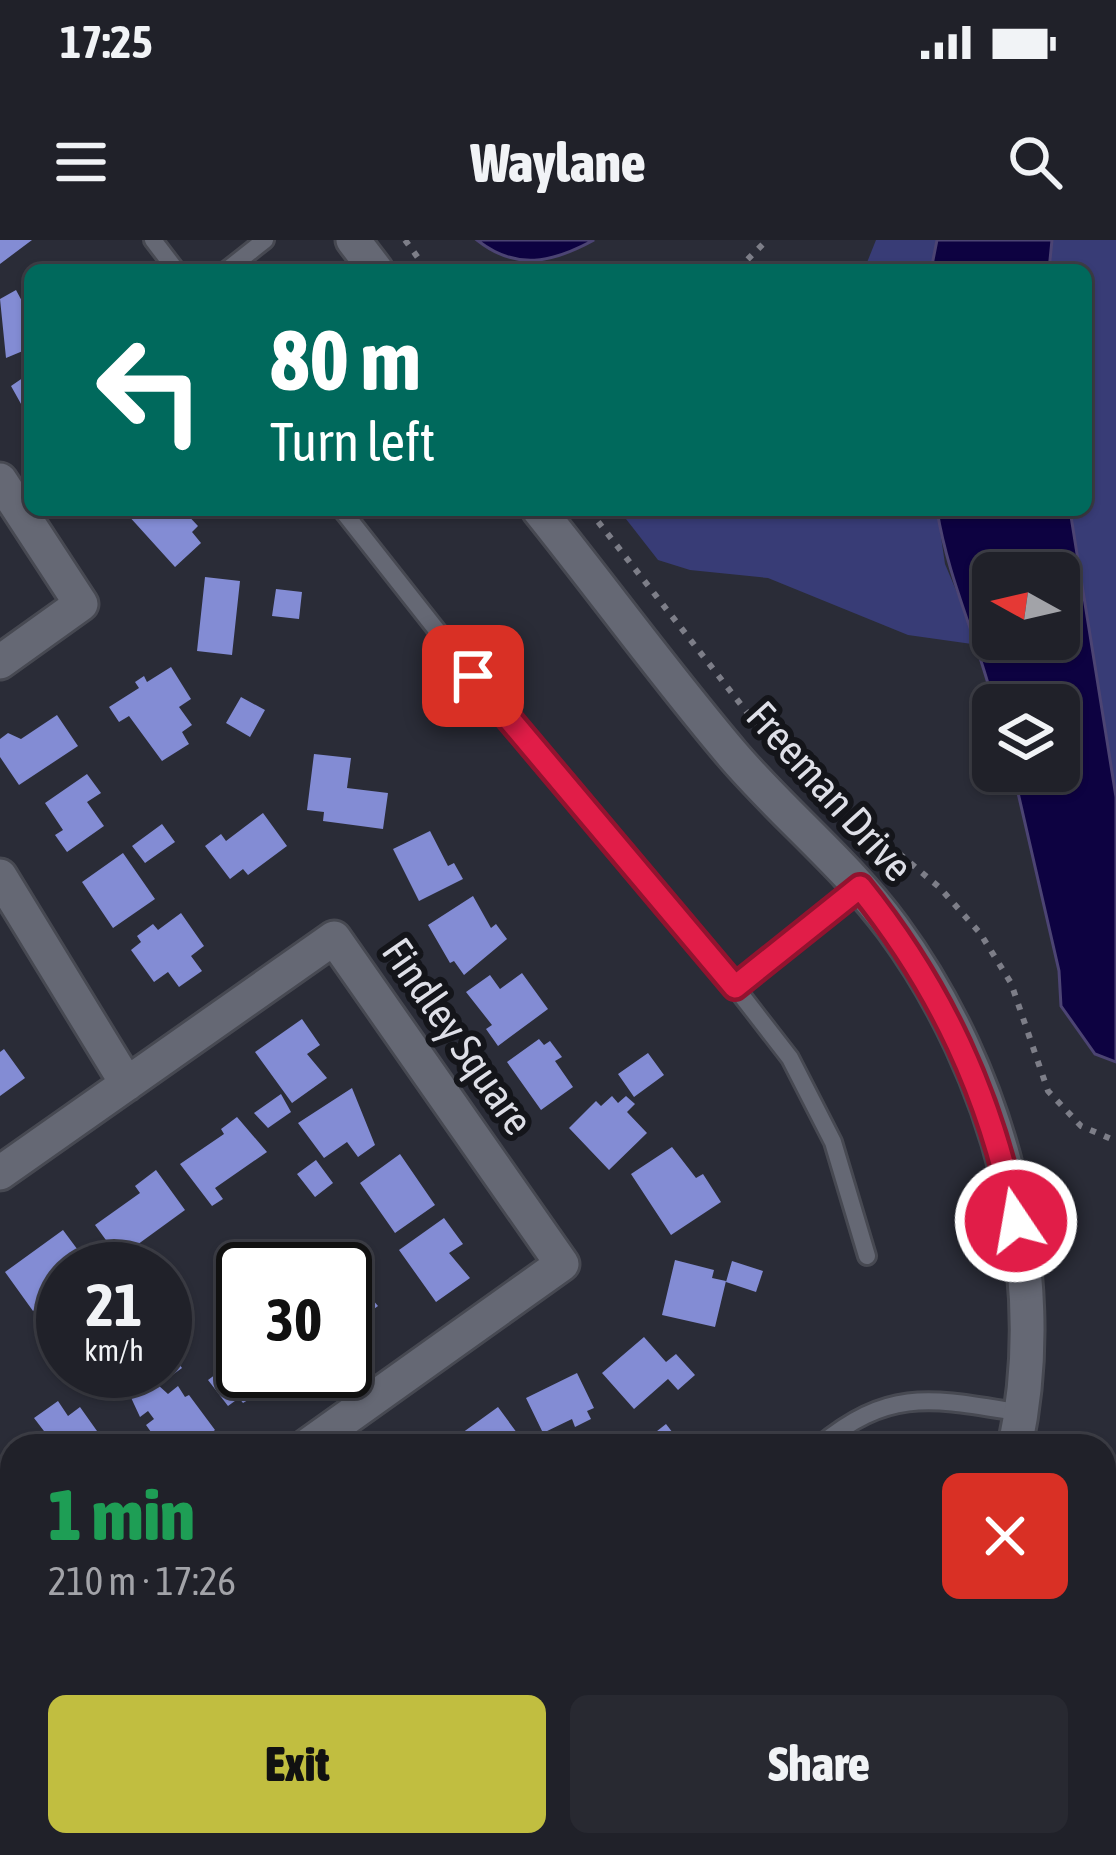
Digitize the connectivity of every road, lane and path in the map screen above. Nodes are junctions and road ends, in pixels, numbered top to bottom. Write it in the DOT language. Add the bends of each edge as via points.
graph roads {
  1 [pos="153,240"];
  2 [pos="265,240"];
  3 [pos="353,240"];
  4 [pos="405,240"];
  5 [pos="767,240"];
  6 [pos="171,264"];
  7 [pos="235,264"];
  8 [pos="371,264"];
  9 [pos="423,264"];
  10 [pos="743,264"];
  11 [pos="0,480"];
  12 [pos="347,516"];
  13 [pos="544,516"];
  14 [pos="595,516"];
  15 [pos="0,662"];
  16 [pos="0,875"];
  17 [pos="860,887"];
  18 [pos="735,987"];
  19 [pos="127,1084"];
  20 [pos="1116,1141"];
  21 [pos="0,1173"];
  22 [pos="867,1256"];
  23 [pos="1019,1429"];
  24 [pos="324,1434"];
  25 [pos="837,1434"];
  1 -- 6 [label="lane"];
  2 -- 7 [label="lane"];
  3 -- 8 [label="street"];
  4 -- 9 [label="path"];
  5 -- 10 [label="path"];
  11 -- 15 [label="street" via="81,604"];
  12 -- 18 [label="lane" via="540,761"];
  13 -- 17 [label="street, Freeman Drive" via="734,757"];
  14 -- 20 [label="path" via="778,752 939,887 980,933 1011,982 1048,1091 1081,1126"];
  16 -- 19 [label="street"];
  17 -- 18 [label="lane"];
  17 -- 23 [label="street, Freeman Drive" via="933,987 990,1118 1023,1271"];
  18 -- 22 [label="lane" via="813,1097"];
  19 -- 21 [label="street, Findley Square"];
  19 -- 24 [label="street, Findley Square" via="334,938 562,1264"];
  23 -- 25 [label="lane" via="937,1402 882,1405"];
}
